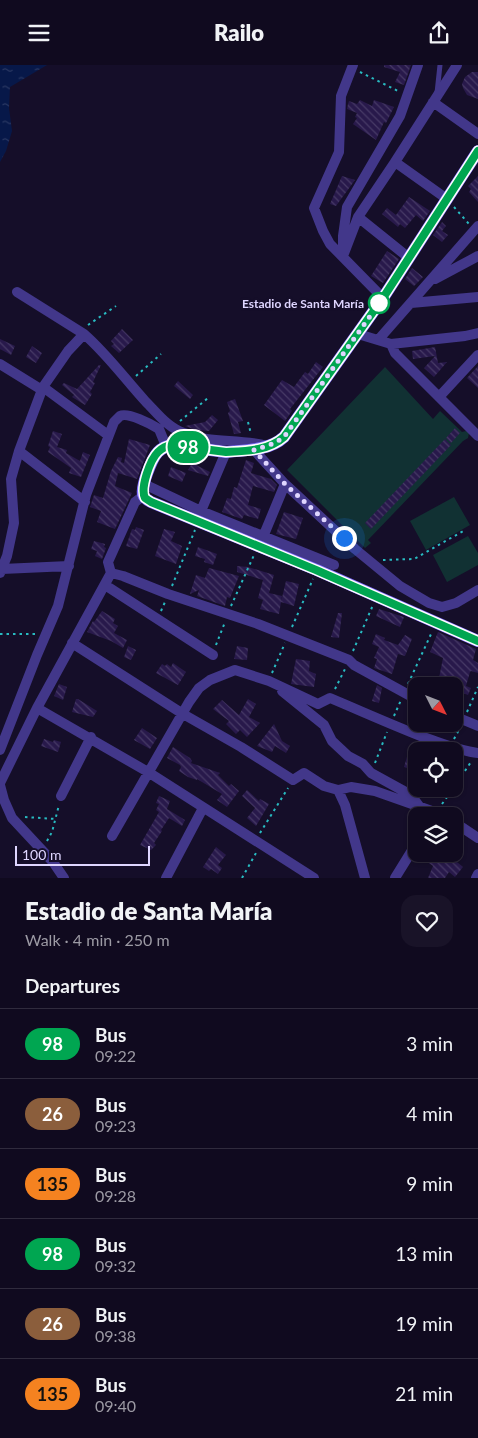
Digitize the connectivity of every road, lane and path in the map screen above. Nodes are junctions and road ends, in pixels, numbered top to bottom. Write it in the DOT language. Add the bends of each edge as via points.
graph roads {
  1 [pos="418,65"];
  2 [pos="440,65"];
  3 [pos="457,65"];
  4 [pos="353,67"];
  5 [pos="407,95"];
  6 [pos="435,99"];
  7 [pos="478,133"];
  8 [pos="478,151"];
  9 [pos="395,162"];
  10 [pos="447,199"];
  11 [pos="358,217"];
  12 [pos="476,228"];
  13 [pos="343,256"];
  14 [pos="478,256"];
  15 [pos="409,258"];
  16 [pos="427,284"];
  17 [pos="17,292"];
  18 [pos="478,297"];
  19 [pos="383,298"];
  20 [pos="411,303"];
  21 [pos="116,306"];
  22 [pos="82,332"];
  23 [pos="478,333"];
  24 [pos="358,334"];
  25 [pos="379,339"];
  26 [pos="391,344"];
  27 [pos="161,354"];
  28 [pos="478,355"];
  29 [pos="0,364"];
  30 [pos="128,382"];
  31 [pos="42,389"];
  32 [pos="439,397"];
  33 [pos="208,399"];
  34 [pos="248,422"];
  35 [pos="172,427"];
  36 [pos="108,435"];
  37 [pos="478,436"];
  38 [pos="166,446"];
  39 [pos="257,446"];
  40 [pos="19,451"];
  41 [pos="226,452"];
  42 [pos="285,484"];
  43 [pos="143,490"];
  44 [pos="84,502"];
  45 [pos="200,516"];
  46 [pos="465,530"];
  47 [pos="260,542"];
  48 [pos="368,560"];
  49 [pos="334,565"];
  50 [pos="69,566"];
  51 [pos="316,570"];
  52 [pos="1,571"];
  53 [pos="111,573"];
  54 [pos="104,585"];
  55 [pos="478,590"];
  56 [pos="168,594"];
  57 [pos="377,597"];
  58 [pos="228,614"];
  59 [pos="158,618"];
  60 [pos="0,634"];
  61 [pos="46,634"];
  62 [pos="288,637"];
  63 [pos="478,641"];
  64 [pos="72,643"];
  65 [pos="212,655"];
  66 [pos="349,661"];
  67 [pos="269,681"];
  68 [pos="408,695"];
  69 [pos="330,698"];
  70 [pos="37,708"];
  71 [pos="183,714"];
  72 [pos="463,720"];
  73 [pos="478,727"];
  74 [pos="91,737"];
  75 [pos="0,750"];
  76 [pos="477,753"];
  77 [pos="148,771"];
  78 [pos="463,773"];
  79 [pos="293,780"];
  80 [pos="0,784"];
  81 [pos="338,790"];
  82 [pos="61,796"];
  83 [pos="419,806"];
  84 [pos="203,808"];
  85 [pos="9,812"];
  86 [pos="56,819"];
  87 [pos="463,827"];
  88 [pos="112,836"];
  89 [pos="478,838"];
  90 [pos="258,842"];
  91 [pos="41,849"];
  92 [pos="408,857"];
  93 [pos="478,874"];
  94 [pos="64,878"];
  95 [pos="166,878"];
  96 [pos="242,878"];
  97 [pos="314,878"];
  98 [pos="365,878"];
  99 [pos="395,878"];
  100 [pos="476,878"];
  1 -- 5 [label="street"];
  2 -- 6 [label="lane"];
  3 -- 6 [label="street"];
  4 -- 5 [label="path"];
  4 -- 13 [label="street" via="341,96 339,152 314,208 327,237"];
  5 -- 13 [label="street" via="400,116 347,207"];
  6 -- 7 [label="street"];
  6 -- 9 [label="street"];
  8 -- 10 [label="main road"];
  9 -- 10 [label="street"];
  9 -- 11 [label="street"];
  10 -- 12 [label="path"];
  10 -- 15 [label="main road"];
  11 -- 13 [label="street"];
  11 -- 15 [label="street"];
  12 -- 16 [label="street"];
  13 -- 19 [label="street"];
  14 -- 16 [label="street"];
  15 -- 19 [label="main road"];
  16 -- 20 [label="street"];
  17 -- 22 [label="street"];
  18 -- 20 [label="street"];
  19 -- 24 [label="main road"];
  20 -- 25 [label="street"];
  21 -- 22 [label="path"];
  22 -- 30 [label="street"];
  22 -- 31 [label="street"];
  23 -- 26 [label="street"];
  24 -- 25 [label="street"];
  24 -- 39 [label="main road" via="284,437 275,443"];
  25 -- 26 [label="street"];
  26 -- 32 [label="street" via="395,353"];
  27 -- 30 [label="path"];
  28 -- 32 [label="street"];
  29 -- 31 [label="street"];
  30 -- 35 [label="street"];
  31 -- 36 [label="street"];
  31 -- 40 [label="street"];
  32 -- 37 [label="street"];
  33 -- 35 [label="path"];
  34 -- 39 [label="path"];
  35 -- 39 [label="street" via="205,439"];
  36 -- 38 [label="street" via="114,422 126,415 159,429"];
  36 -- 44 [label="street"];
  38 -- 41 [label="main road"];
  38 -- 43 [label="main road" via="155,456"];
  39 -- 41 [label="main road"];
  39 -- 42 [label="street"];
  40 -- 44 [label="street"];
  40 -- 52 [label="street" via="11,479 14,523"];
  41 -- 45 [label="street"];
  42 -- 47 [label="street"];
  42 -- 48 [label="street"];
  43 -- 45 [label="main road" via="151,502"];
  43 -- 53 [label="street" via="108,563"];
  44 -- 50 [label="street"];
  45 -- 47 [label="main road"];
  45 -- 56 [label="path"];
  46 -- 48 [label="path" via="414,559"];
  47 -- 49 [label="street" via="267,537"];
  47 -- 51 [label="main road"];
  47 -- 58 [label="path"];
  48 -- 55 [label="street" via="400,586 442,607"];
  50 -- 52 [label="street"];
  50 -- 61 [label="street"];
  51 -- 57 [label="main road"];
  51 -- 62 [label="path"];
  53 -- 54 [label="street"];
  53 -- 56 [label="street"];
  54 -- 59 [label="street"];
  54 -- 64 [label="street"];
  56 -- 58 [label="street"];
  56 -- 59 [label="path"];
  57 -- 63 [label="main road"];
  57 -- 66 [label="path"];
  58 -- 62 [label="street"];
  58 -- 65 [label="path"];
  59 -- 65 [label="street"];
  60 -- 61 [label="path"];
  61 -- 75 [label="street"];
  62 -- 66 [label="street"];
  62 -- 67 [label="path"];
  64 -- 70 [label="street"];
  64 -- 71 [label="street"];
  66 -- 68 [label="street"];
  66 -- 69 [label="path"];
  67 -- 69 [label="street" via="318,704"];
  67 -- 71 [label="street" via="235,670 223,673 199,688"];
  67 -- 83 [label="street" via="324,725 332,741 348,755 411,795"];
  69 -- 76 [label="street" via="464,752"];
  70 -- 74 [label="street"];
  70 -- 80 [label="street"];
  71 -- 77 [label="street"];
  71 -- 79 [label="street"];
  72 -- 73 [label="street"];
  74 -- 77 [label="street"];
  74 -- 82 [label="street"];
  76 -- 78 [label="path"];
  77 -- 84 [label="street"];
  77 -- 88 [label="street"];
  79 -- 81 [label="street" via="304,773 324,786"];
  79 -- 90 [label="path"];
  80 -- 85 [label="street"];
  81 -- 83 [label="street" via="351,787 367,789"];
  81 -- 98 [label="street"];
  82 -- 86 [label="path"];
  84 -- 90 [label="street"];
  84 -- 95 [label="street"];
  85 -- 86 [label="path" via="32,819"];
  85 -- 91 [label="street"];
  86 -- 91 [label="path"];
  87 -- 89 [label="street"];
  90 -- 96 [label="path"];
  90 -- 97 [label="street"];
  91 -- 94 [label="street"];
  92 -- 99 [label="street"];
  93 -- 100 [label="street"];
}
